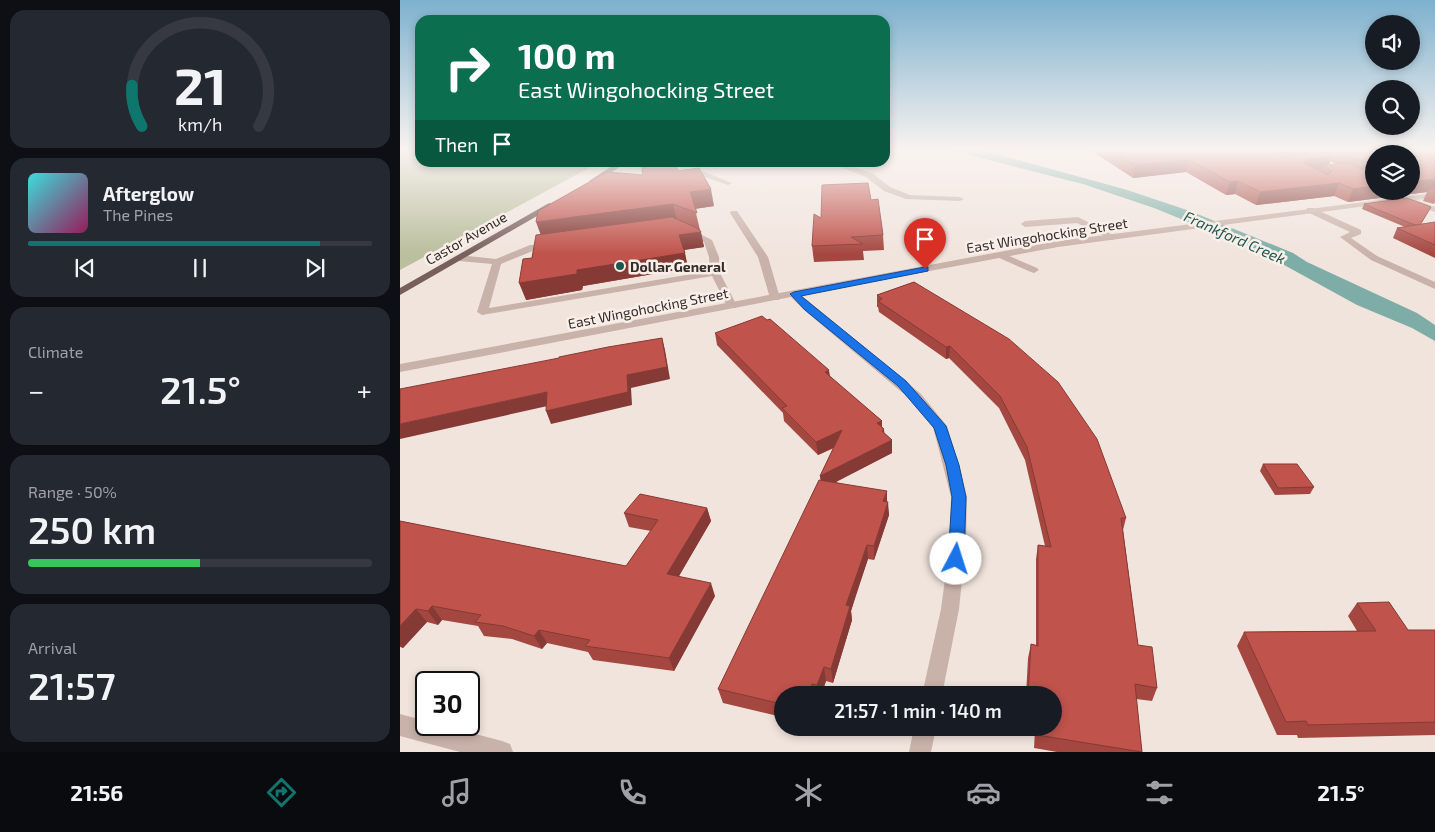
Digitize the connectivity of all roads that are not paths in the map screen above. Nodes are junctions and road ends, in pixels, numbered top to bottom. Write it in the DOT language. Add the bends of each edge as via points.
graph roads {
  1 [pos="596,184"];
  2 [pos="881,184"];
  3 [pos="587,185"];
  4 [pos="1435,195"];
  5 [pos="1420,196"];
  6 [pos="960,199"];
  7 [pos="1388,200"];
  8 [pos="1409,200"];
  9 [pos="558,202"];
  10 [pos="1310,210"];
  11 [pos="1435,210"];
  12 [pos="734,213"];
  13 [pos="1026,224"];
  14 [pos="677,226"];
  15 [pos="1113,237"];
  16 [pos="562,243"];
  17 [pos="1000,255"];
  18 [pos="459,258"];
  19 [pos="497,262"];
  20 [pos="1034,270"];
  21 [pos="715,273"];
  22 [pos="1435,286"];
  23 [pos="400,292"];
  24 [pos="794,294"];
  25 [pos="775,298"];
  26 [pos="732,306"];
  27 [pos="400,368"];
  28 [pos="934,686"];
  29 [pos="400,725"];
  30 [pos="923,736"];
  31 [pos="502,752"];
  32 [pos="920,752"];
  1 -- 3 [label="street"];
  2 -- 6 [label="street" via="909,197"];
  4 -- 5 [label="street, East Wingohocking Street"];
  7 -- 10 [label="street, East Wingohocking Street"];
  8 -- 11 [label="street"];
  9 -- 18 [label="main road, Castor Avenue"];
  10 -- 15 [label="street, East Wingohocking Street"];
  10 -- 22 [label="street" via="1358,232 1344,237 1374,258"];
  12 -- 25 [label="street" via="763,257"];
  13 -- 15 [label="street" via="1078,220"];
  14 -- 21 [label="street" via="708,240"];
  15 -- 17 [label="street, East Wingohocking Street"];
  16 -- 19 [label="street" via="533,247"];
  17 -- 20 [label="street"];
  17 -- 24 [label="street, East Wingohocking Street"];
  18 -- 19 [label="street"];
  18 -- 23 [label="main road, Castor Avenue"];
  19 -- 21 [label="street" via="482,312"];
  21 -- 26 [label="street"];
  24 -- 25 [label="street, East Wingohocking Street"];
  24 -- 28 [label="street" via="902,384 940,426 959,497 958,542 950,609"];
  25 -- 26 [label="street, East Wingohocking Street"];
  26 -- 27 [label="street, East Wingohocking Street"];
  29 -- 31 [label="street"];
  30 -- 32 [label="street"];
}
